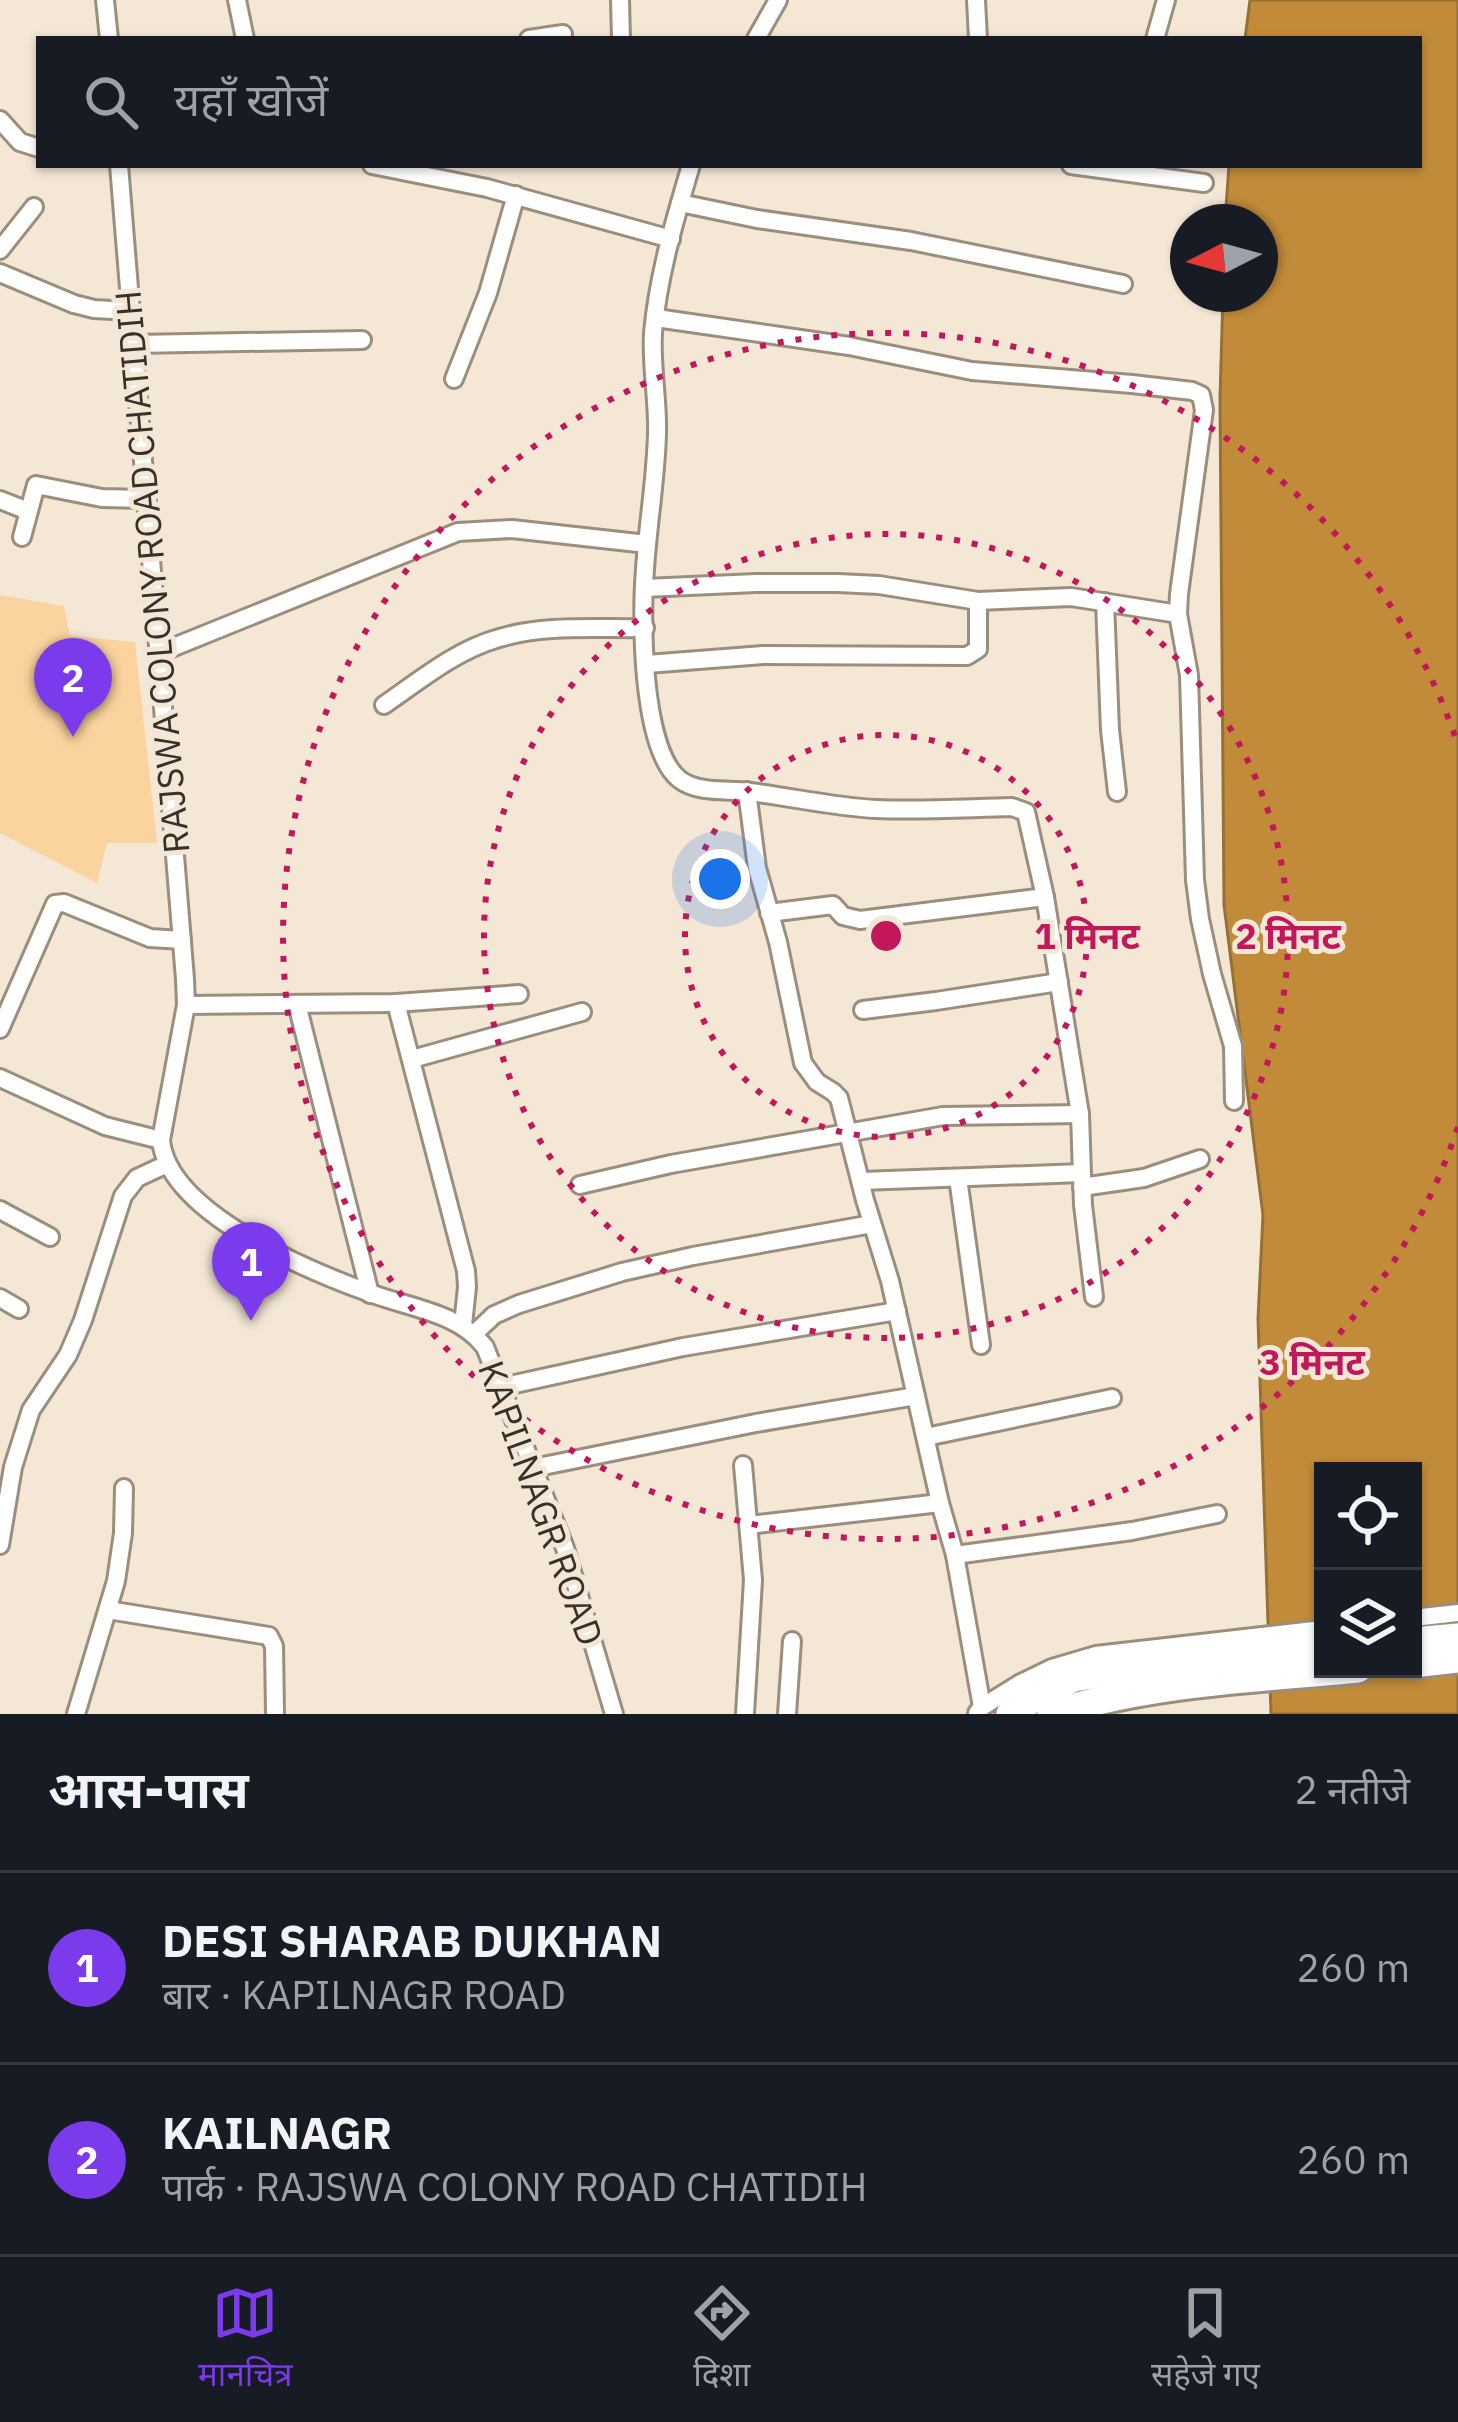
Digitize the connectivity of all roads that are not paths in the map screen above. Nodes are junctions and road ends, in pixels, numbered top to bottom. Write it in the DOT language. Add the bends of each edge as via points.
graph roads {
  1 [pos="105,0"];
  2 [pos="238,0"];
  3 [pos="620,0"];
  4 [pos="778,0"];
  5 [pos="976,0"];
  6 [pos="1166,0"];
  7 [pos="563,34"];
  8 [pos="109,36"];
  9 [pos="244,36"];
  10 [pos="549,36"];
  11 [pos="620,36"];
  12 [pos="757,36"];
  13 [pos="978,36"];
  14 [pos="1156,36"];
  15 [pos="0,120"];
  16 [pos="36,147"];
  17 [pos="119,168"];
  18 [pos="391,168"];
  19 [pos="690,168"];
  20 [pos="1112,168"];
  21 [pos="1167,172"];
  22 [pos="1204,183"];
  23 [pos="517,195"];
  24 [pos="680,203"];
  25 [pos="34,207"];
  26 [pos="671,239"];
  27 [pos="0,250"];
  28 [pos="0,273"];
  29 [pos="1123,284"];
  30 [pos="132,311"];
  31 [pos="656,318"];
  32 [pos="362,340"];
  33 [pos="135,344"];
  34 [pos="454,379"];
  35 [pos="147,499"];
  36 [pos="0,500"];
  37 [pos="28,511"];
  38 [pos="22,537"];
  39 [pos="647,544"];
  40 [pos="645,588"];
  41 [pos="979,601"];
  42 [pos="1106,602"];
  43 [pos="1178,614"];
  44 [pos="645,628"];
  45 [pos="159,653"];
  46 [pos="647,664"];
  47 [pos="384,705"];
  48 [pos="747,791"];
  49 [pos="1117,792"];
  50 [pos="1045,897"];
  51 [pos="769,914"];
  52 [pos="182,940"];
  53 [pos="184,979"];
  54 [pos="1059,982"];
  55 [pos="519,994"];
  56 [pos="396,1003"];
  57 [pos="297,1004"];
  58 [pos="186,1005"];
  59 [pos="863,1010"];
  60 [pos="582,1012"];
  61 [pos="0,1029"];
  62 [pos="412,1059"];
  63 [pos="0,1078"];
  64 [pos="1234,1102"];
  65 [pos="1080,1114"];
  66 [pos="849,1133"];
  67 [pos="160,1140"];
  68 [pos="1200,1159"];
  69 [pos="167,1165"];
  70 [pos="958,1178"];
  71 [pos="1082,1180"];
  72 [pos="861,1181"];
  73 [pos="580,1184"];
  74 [pos="0,1210"];
  75 [pos="872,1224"];
  76 [pos="50,1237"];
  77 [pos="370,1294"];
  78 [pos="1094,1297"];
  79 [pos="0,1298"];
  80 [pos="19,1309"];
  81 [pos="897,1311"];
  82 [pos="469,1329"];
  83 [pos="980,1345"];
  84 [pos="501,1387"];
  85 [pos="916,1396"];
  86 [pos="1112,1398"];
  87 [pos="926,1437"];
  88 [pos="742,1465"];
  89 [pos="533,1468"];
  90 [pos="124,1488"];
  91 [pos="5,1490"];
  92 [pos="940,1503"];
  93 [pos="1217,1514"];
  94 [pos="749,1525"];
  95 [pos="0,1545"];
  96 [pos="955,1555"];
  97 [pos="108,1610"];
  98 [pos="1458,1613"];
  99 [pos="1422,1617"];
  100 [pos="1314,1630"];
  101 [pos="1458,1637"];
  102 [pos="1422,1640"];
  103 [pos="792,1641"];
  104 [pos="1314,1652"];
  105 [pos="1458,1659"];
  106 [pos="1422,1663"];
  107 [pos="1314,1670"];
  108 [pos="1226,1671"];
  109 [pos="979,1710"];
  110 [pos="76,1714"];
  111 [pos="275,1714"];
  112 [pos="614,1714"];
  113 [pos="746,1714"];
  114 [pos="788,1714"];
  115 [pos="1010,1714"];
  116 [pos="1051,1714"];
  1 -- 8 [label="street"];
  2 -- 9 [label="street"];
  3 -- 11 [label="street"];
  4 -- 12 [label="street"];
  5 -- 13 [label="street"];
  6 -- 14 [label="street"];
  7 -- 10 [label="street"];
  15 -- 16 [label="street"];
  17 -- 30 [label="street, RAJSWA COLONY ROAD CHATIDIH"];
  18 -- 23 [label="street"];
  19 -- 24 [label="street"];
  20 -- 21 [label="street"];
  21 -- 22 [label="street"];
  23 -- 26 [label="street"];
  23 -- 34 [label="street"];
  24 -- 26 [label="street"];
  24 -- 29 [label="street"];
  25 -- 27 [label="street"];
  26 -- 31 [label="street"];
  28 -- 30 [label="street" via="74,304"];
  30 -- 33 [label="street, RAJSWA COLONY ROAD CHATIDIH"];
  31 -- 39 [label="street"];
  31 -- 43 [label="street" via="972,371 1201,395"];
  32 -- 33 [label="street"];
  33 -- 35 [label="street, RAJSWA COLONY ROAD CHATIDIH"];
  35 -- 37 [label="street" via="40,484"];
  35 -- 45 [label="street, RAJSWA COLONY ROAD CHATIDIH"];
  36 -- 37 [label="street"];
  37 -- 38 [label="street"];
  39 -- 40 [label="street"];
  39 -- 45 [label="street" via="512,529 458,532"];
  40 -- 41 [label="street" via="838,583"];
  40 -- 44 [label="street"];
  41 -- 42 [label="street"];
  41 -- 46 [label="street" via="978,649 967,656 763,655"];
  42 -- 43 [label="street"];
  42 -- 49 [label="street"];
  43 -- 64 [label="street" via="1189,675 1195,880 1233,1046"];
  44 -- 46 [label="street"];
  44 -- 47 [label="street" via="494,639"];
  45 -- 52 [label="street, RAJSWA COLONY ROAD CHATIDIH"];
  46 -- 48 [label="street" via="653,727 676,776 701,788"];
  48 -- 50 [label="street" via="873,809 1021,809"];
  48 -- 51 [label="street"];
  50 -- 51 [label="street" via="860,920 833,905"];
  50 -- 54 [label="street"];
  51 -- 66 [label="street" via="802,1063 839,1098"];
  52 -- 53 [label="street, RAJSWA COLONY ROAD CHATIDIH"];
  52 -- 61 [label="street" via="150,938 55,904"];
  53 -- 58 [label="street, KAPILNAGR ROAD"];
  54 -- 59 [label="street"];
  54 -- 65 [label="street"];
  55 -- 56 [label="street"];
  56 -- 57 [label="street"];
  56 -- 62 [label="street"];
  57 -- 58 [label="street"];
  57 -- 77 [label="street"];
  58 -- 67 [label="street, KAPILNAGR ROAD"];
  60 -- 62 [label="street"];
  62 -- 82 [label="street" via="466,1270"];
  63 -- 67 [label="street" via="105,1126"];
  65 -- 66 [label="street" via="943,1116"];
  65 -- 71 [label="street"];
  66 -- 72 [label="street"];
  66 -- 73 [label="street"];
  67 -- 69 [label="street, KAPILNAGR ROAD"];
  68 -- 71 [label="street" via="1144,1178"];
  69 -- 77 [label="street, KAPILNAGR ROAD" via="252,1240"];
  69 -- 91 [label="street" via="136,1178 123,1196 68,1355 31,1410"];
  70 -- 71 [label="street"];
  70 -- 72 [label="street"];
  70 -- 83 [label="street"];
  71 -- 78 [label="street"];
  72 -- 75 [label="street"];
  74 -- 76 [label="street"];
  75 -- 81 [label="street"];
  75 -- 82 [label="street" via="622,1272"];
  77 -- 82 [label="street, KAPILNAGR ROAD"];
  79 -- 80 [label="street"];
  81 -- 84 [label="street"];
  81 -- 85 [label="street"];
  82 -- 84 [label="street, KAPILNAGR ROAD"];
  84 -- 89 [label="street, KAPILNAGR ROAD"];
  85 -- 87 [label="street"];
  85 -- 89 [label="street"];
  86 -- 87 [label="street"];
  87 -- 92 [label="street"];
  88 -- 94 [label="street"];
  89 -- 112 [label="street, KAPILNAGR ROAD" via="566,1548"];
  90 -- 97 [label="street"];
  91 -- 95 [label="street"];
  92 -- 94 [label="street"];
  92 -- 96 [label="street"];
  93 -- 96 [label="street"];
  94 -- 113 [label="street"];
  96 -- 109 [label="street"];
  97 -- 110 [label="street"];
  97 -- 111 [label="street" via="270,1636"];
  98 -- 99 [label="street"];
  100 -- 109 [label="street" via="1096,1655 1019,1684"];
  101 -- 102 [label="main road"];
  103 -- 114 [label="street"];
  104 -- 108 [label="main road"];
  105 -- 106 [label="main road"];
  107 -- 108 [label="main road"];
  108 -- 115 [label="main road" via="1074,1678"];
  108 -- 116 [label="main road"];
}
